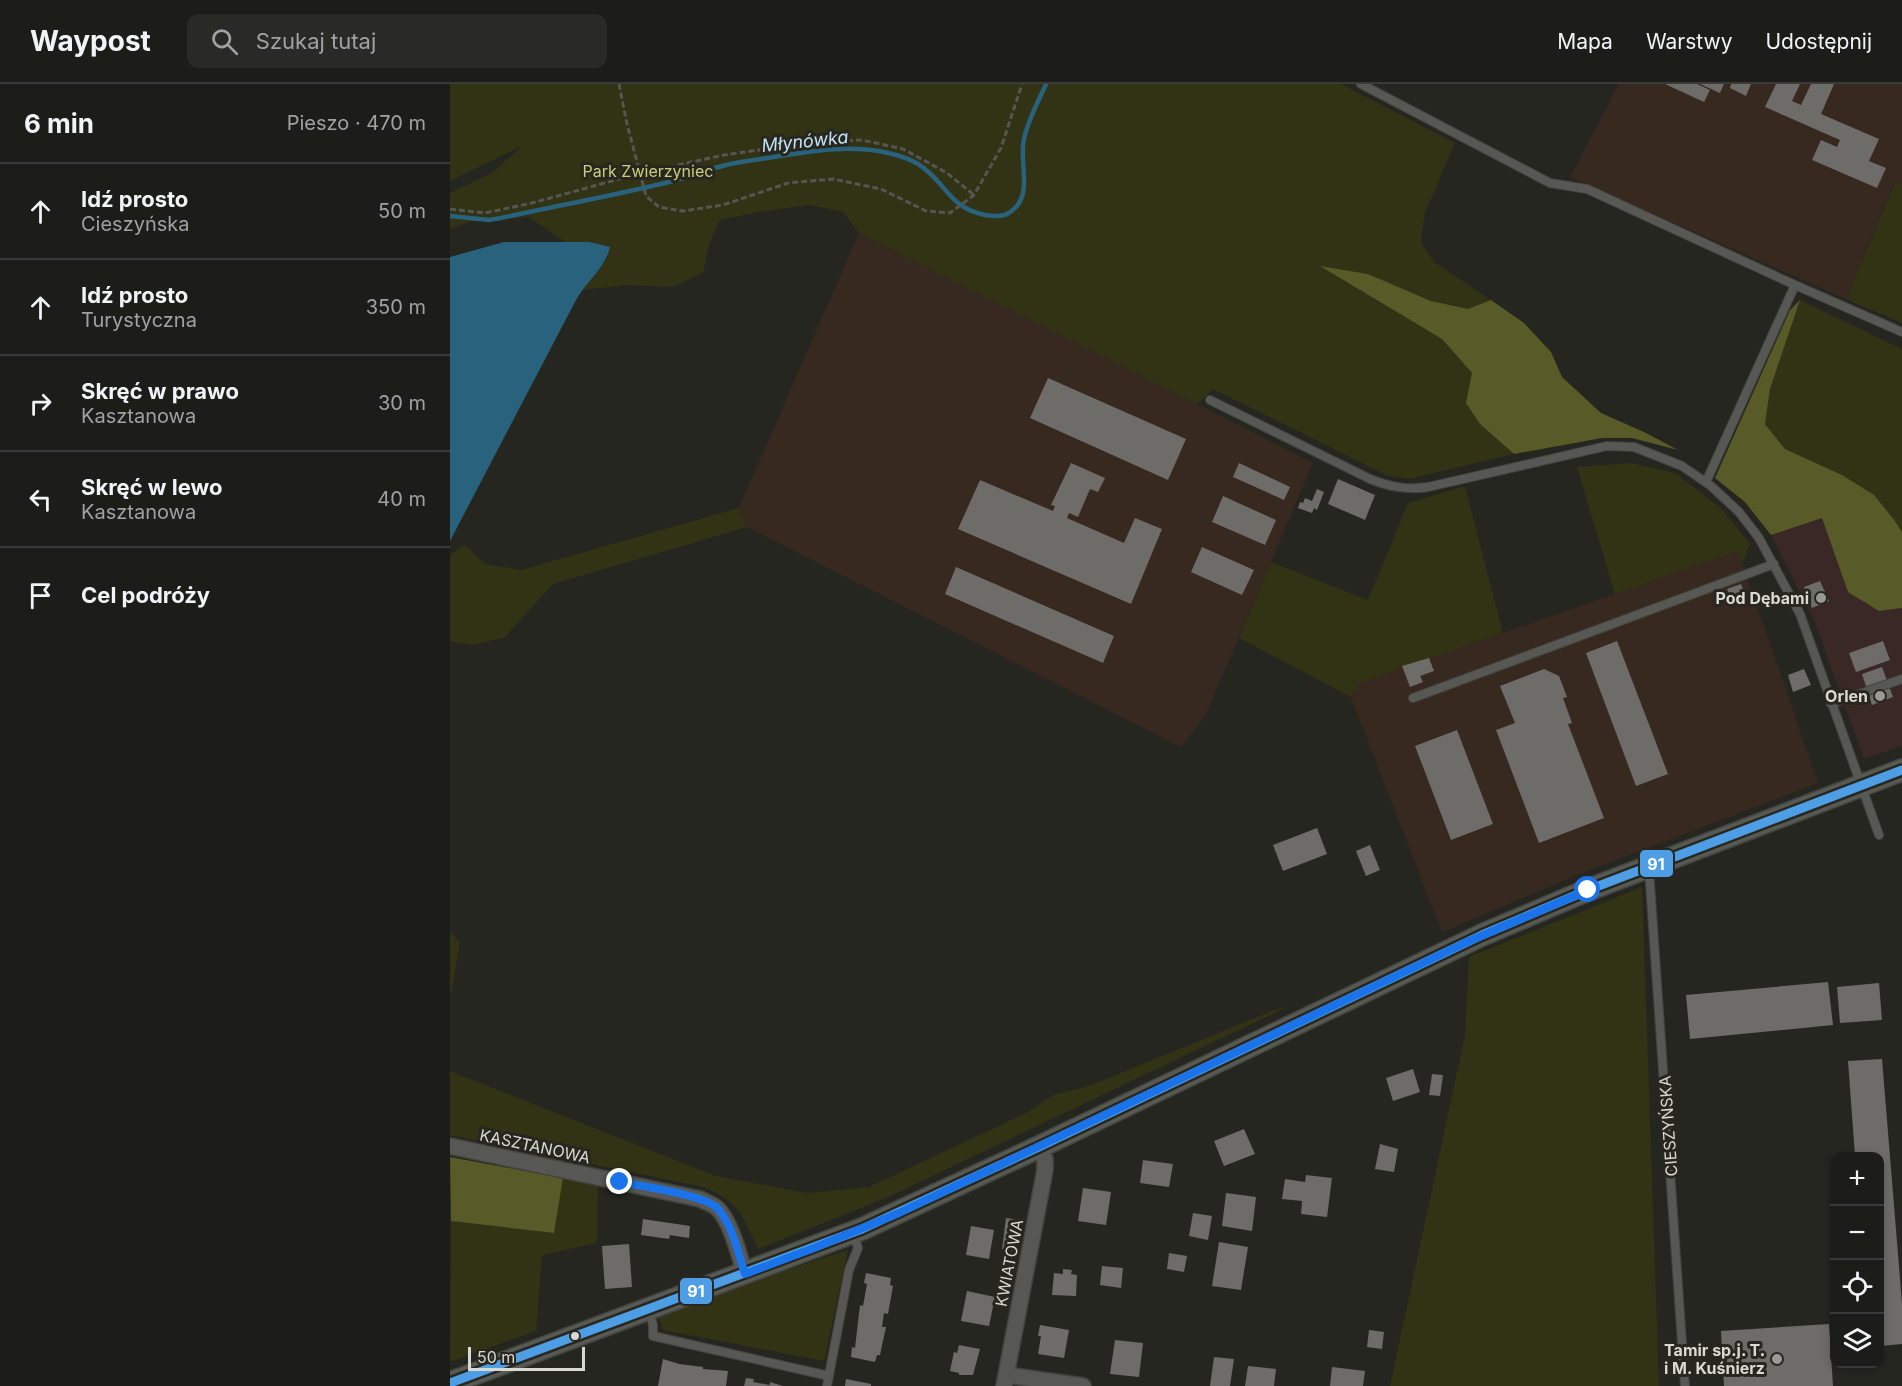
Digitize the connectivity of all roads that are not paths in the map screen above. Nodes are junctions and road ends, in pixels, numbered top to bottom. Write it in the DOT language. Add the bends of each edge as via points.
graph roads {
  1 [pos="1361,84"];
  2 [pos="1795,285"];
  3 [pos="1902,332"];
  4 [pos="1210,400"];
  5 [pos="1706,482"];
  6 [pos="1774,564"];
  7 [pos="1902,679"];
  8 [pos="1413,698"];
  9 [pos="1831,704"];
  10 [pos="1902,770"];
  11 [pos="1861,786"];
  12 [pos="1879,835"];
  13 [pos="1648,867"];
  14 [pos="450,1146"];
  15 [pos="1039,1147"];
  16 [pos="854,1232"];
  17 [pos="745,1274"];
  18 [pos="648,1310"];
  19 [pos="829,1376"];
  20 [pos="1005,1381"];
  21 [pos="450,1383"];
  22 [pos="827,1386"];
  23 [pos="1083,1386"];
  24 [pos="1685,1386"];
  1 -- 2 [label="lane" via="1550,183 1587,189"];
  2 -- 3 [label="lane"];
  2 -- 5 [label="lane"];
  4 -- 5 [label="lane" via="1370,479 1398,488 1428,487 1620,445 1682,466"];
  5 -- 6 [label="lane" via="1739,512"];
  6 -- 8 [label="lane"];
  6 -- 9 [label="lane" via="1800,614"];
  7 -- 9 [label="lane"];
  9 -- 11 [label="lane"];
  10 -- 11 [label="main road"];
  11 -- 12 [label="lane"];
  11 -- 13 [label="main road"];
  13 -- 15 [label="main road" via="1482,935"];
  13 -- 24 [label="lane, CIESZYŃSKA"];
  14 -- 17 [label="street, KASZTANOWA" via="700,1199 722,1215"];
  15 -- 16 [label="main road"];
  15 -- 20 [label="street, KWIATOWA" via="1045,1170"];
  16 -- 17 [label="main road"];
  16 -- 19 [label="lane" via="858,1248 849,1270"];
  17 -- 18 [label="main road"];
  18 -- 19 [label="lane" via="653,1336"];
  18 -- 21 [label="main road"];
  19 -- 22 [label="lane"];
  20 -- 23 [label="street"];
}
